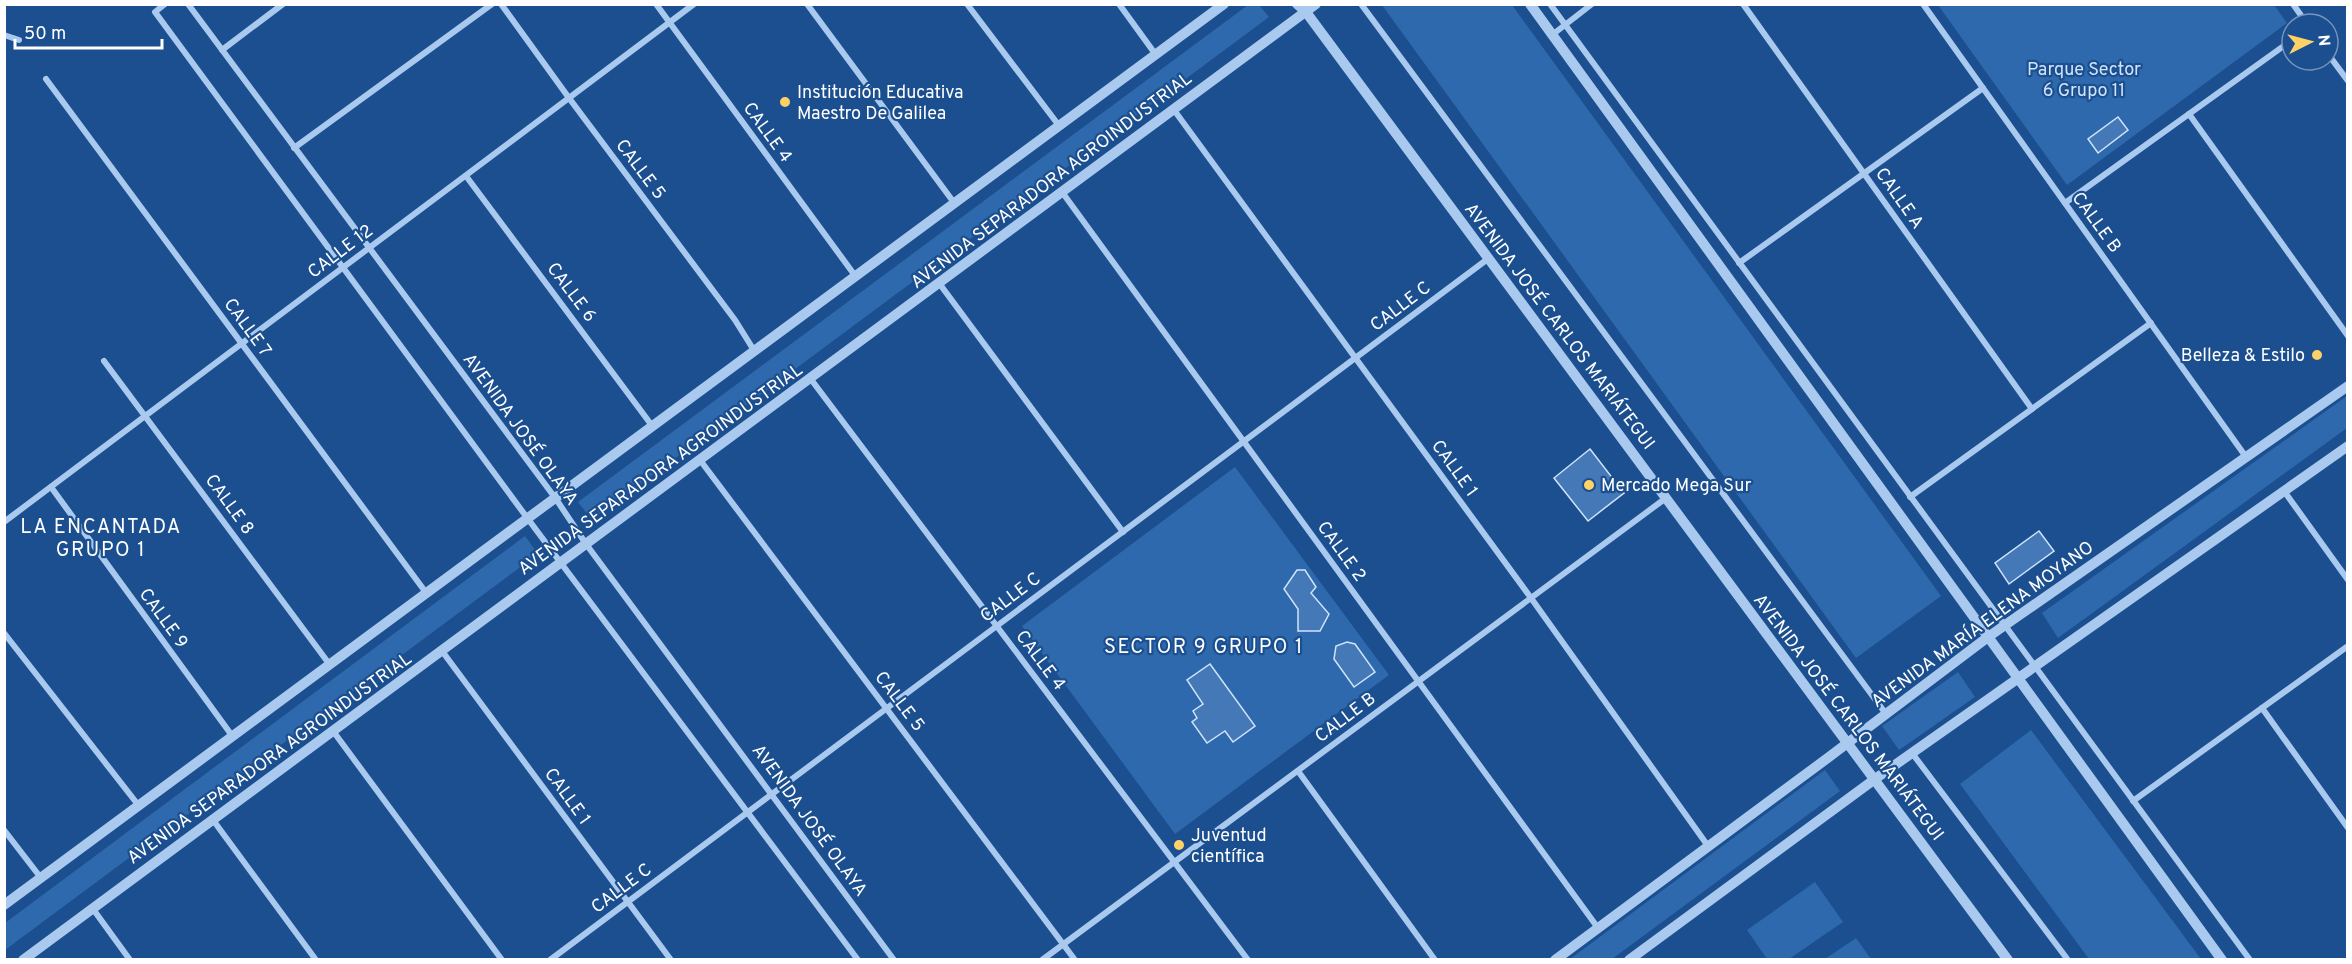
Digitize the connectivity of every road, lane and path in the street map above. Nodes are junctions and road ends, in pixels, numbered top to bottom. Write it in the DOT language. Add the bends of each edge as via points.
graph roads {
  1 [pos="165,4"];
  2 [pos="188,4"];
  3 [pos="283,4"];
  4 [pos="492,4"];
  5 [pos="501,4"];
  6 [pos="656,4"];
  7 [pos="694,4"];
  8 [pos="807,4"];
  9 [pos="967,4"];
  10 [pos="1119,4"];
  11 [pos="1224,4"];
  12 [pos="1297,4"];
  13 [pos="1316,4"];
  14 [pos="1362,4"];
  15 [pos="1530,4"];
  16 [pos="1550,4"];
  17 [pos="1592,4"];
  18 [pos="1743,4"];
  19 [pos="1923,4"];
  20 [pos="1306,12"];
  21 [pos="670,23"];
  22 [pos="1564,25"];
  23 [pos="4,35"];
  24 [pos="1552,35"];
  25 [pos="19,40"];
  26 [pos="2280,49"];
  27 [pos="222,50"];
  28 [pos="1156,56"];
  29 [pos="46,79"];
  30 [pos="1983,88"];
  31 [pos="569,98"];
  32 [pos="1174,110"];
  33 [pos="2189,114"];
  34 [pos="1060,127"];
  35 [pos="294,148"];
  36 [pos="1863,173"];
  37 [pos="466,176"];
  38 [pos="1062,192"];
  39 [pos="2065,203"];
  40 [pos="955,204"];
  41 [pos="369,249"];
  42 [pos="1489,258"];
  43 [pos="1739,263"];
  44 [pos="343,268"];
  45 [pos="856,277"];
  46 [pos="939,283"];
  47 [pos="2151,323"];
  48 [pos="2348,336"];
  49 [pos="242,344"];
  50 [pos="755,352"];
  51 [pos="1355,358"];
  52 [pos="104,362"];
  53 [pos="810,378"];
  54 [pos="2348,386"];
  55 [pos="2032,409"];
  56 [pos="146,416"];
  57 [pos="653,427"];
  58 [pos="1244,441"];
  59 [pos="2348,446"];
  60 [pos="2246,457"];
  61 [pos="700,460"];
  62 [pos="51,487"];
  63 [pos="2284,491"];
  64 [pos="1910,497"];
  65 [pos="1666,498"];
  66 [pos="556,499"];
  67 [pos="528,519"];
  68 [pos="4,522"];
  69 [pos="1123,532"];
  70 [pos="586,544"];
  71 [pos="562,562"];
  72 [pos="2348,580"];
  73 [pos="426,594"];
  74 [pos="1531,598"];
  75 [pos="2004,625"];
  76 [pos="997,626"];
  77 [pos="4,633"];
  78 [pos="1988,637"];
  79 [pos="2348,646"];
  80 [pos="442,651"];
  81 [pos="330,665"];
  82 [pos="2035,666"];
  83 [pos="2018,678"];
  84 [pos="1419,681"];
  85 [pos="887,708"];
  86 [pos="2262,708"];
  87 [pos="1886,714"];
  88 [pos="333,731"];
  89 [pos="233,737"];
  90 [pos="1848,743"];
  91 [pos="1912,753"];
  92 [pos="1298,771"];
  93 [pos="1875,779"];
  94 [pos="772,793"];
  95 [pos="2133,801"];
  96 [pos="139,806"];
  97 [pos="748,811"];
  98 [pos="213,820"];
  99 [pos="2348,828"];
  100 [pos="4,830"];
  101 [pos="1708,846"];
  102 [pos="1174,862"];
  103 [pos="41,878"];
  104 [pos="627,902"];
  105 [pos="4,905"];
  106 [pos="93,909"];
  107 [pos="1598,928"];
  108 [pos="1064,944"];
  109 [pos="23,960"];
  110 [pos="130,960"];
  111 [pos="316,960"];
  112 [pos="502,960"];
  113 [pos="550,960"];
  114 [pos="671,960"];
  115 [pos="858,960"];
  116 [pos="894,960"];
  117 [pos="1042,960"];
  118 [pos="1075,960"];
  119 [pos="1248,960"];
  120 [pos="1435,960"];
  121 [pos="1555,960"];
  122 [pos="1629,960"];
  123 [pos="2008,960"];
  124 [pos="2068,960"];
  125 [pos="2222,960"];
  126 [pos="2250,960"];
  1 -- 44 [label="street" via="155,12"];
  2 -- 27 [label="street, AVENIDA JOSÉ OLAYA"];
  3 -- 27 [label="street"];
  4 -- 35 [label="street"];
  5 -- 31 [label="street, CALLE 5"];
  6 -- 21 [label="street, CALLE 4"];
  7 -- 21 [label="street, CALLE 12"];
  8 -- 40 [label="street"];
  9 -- 34 [label="street"];
  10 -- 28 [label="street"];
  11 -- 28 [label="street, AVENIDA SEPARADORA AGROINDUSTRIAL"];
  12 -- 20 [label="street, AVENIDA JOSÉ CARLOS MARIÁTEGUI"];
  13 -- 20 [label="street, AVENIDA SEPARADORA AGROINDUSTRIAL"];
  14 -- 87 [label="street, AVENIDA JOSÉ CARLOS MARIÁTEGUI"];
  15 -- 24 [label="street"];
  16 -- 22 [label="street"];
  17 -- 22 [label="street"];
  18 -- 36 [label="street, CALLE A"];
  19 -- 30 [label="street, CALLE B"];
  20 -- 32 [label="street, AVENIDA SEPARADORA AGROINDUSTRIAL"];
  20 -- 42 [label="street, AVENIDA JOSÉ CARLOS MARIÁTEGUI"];
  21 -- 31 [label="street, CALLE 12"];
  21 -- 45 [label="street, CALLE 4"];
  22 -- 24 [label="street"];
  22 -- 43 [label="street"];
  23 -- 25 [label="street"];
  24 -- 78 [label="street"];
  26 -- 33 [label="street"];
  27 -- 35 [label="street, AVENIDA JOSÉ OLAYA"];
  28 -- 34 [label="street, AVENIDA SEPARADORA AGROINDUSTRIAL"];
  29 -- 49 [label="street, CALLE 7"];
  30 -- 36 [label="street"];
  30 -- 39 [label="street, CALLE B"];
  31 -- 37 [label="street, CALLE 12"];
  31 -- 50 [label="street, CALLE 5"];
  32 -- 38 [label="street, AVENIDA SEPARADORA AGROINDUSTRIAL"];
  32 -- 51 [label="street, CALLE 1"];
  33 -- 39 [label="street"];
  33 -- 48 [label="street"];
  34 -- 40 [label="street, AVENIDA SEPARADORA AGROINDUSTRIAL"];
  35 -- 41 [label="street, AVENIDA JOSÉ OLAYA"];
  36 -- 43 [label="street"];
  36 -- 55 [label="street, CALLE A"];
  37 -- 41 [label="street, CALLE 12"];
  37 -- 57 [label="street, CALLE 6"];
  38 -- 46 [label="street, AVENIDA SEPARADORA AGROINDUSTRIAL"];
  38 -- 58 [label="street, CALLE 2"];
  39 -- 47 [label="street, CALLE B"];
  40 -- 45 [label="street, AVENIDA SEPARADORA AGROINDUSTRIAL"];
  41 -- 44 [label="street, CALLE 12"];
  41 -- 66 [label="street, AVENIDA JOSÉ OLAYA"];
  42 -- 51 [label="street, CALLE C"];
  42 -- 65 [label="street, AVENIDA JOSÉ CARLOS MARIÁTEGUI"];
  43 -- 64 [label="street"];
  44 -- 49 [label="street, CALLE 12"];
  44 -- 67 [label="street"];
  45 -- 50 [label="street, AVENIDA SEPARADORA AGROINDUSTRIAL"];
  46 -- 53 [label="street, AVENIDA SEPARADORA AGROINDUSTRIAL"];
  46 -- 69 [label="street"];
  47 -- 55 [label="street"];
  47 -- 60 [label="street, CALLE B"];
  49 -- 56 [label="street, CALLE 12"];
  49 -- 73 [label="street, CALLE 7"];
  50 -- 57 [label="street, AVENIDA SEPARADORA AGROINDUSTRIAL"];
  51 -- 58 [label="street, CALLE C"];
  51 -- 74 [label="street, CALLE 1"];
  52 -- 56 [label="street, CALLE 8"];
  53 -- 61 [label="street, AVENIDA SEPARADORA AGROINDUSTRIAL"];
  53 -- 76 [label="street, CALLE 4"];
  54 -- 60 [label="street, AVENIDA MARÍA ELENA MOYANO"];
  55 -- 64 [label="street"];
  56 -- 62 [label="street, CALLE 12"];
  56 -- 81 [label="street, CALLE 8"];
  57 -- 66 [label="street, AVENIDA SEPARADORA AGROINDUSTRIAL"];
  58 -- 69 [label="street, CALLE C"];
  58 -- 84 [label="street, CALLE 2"];
  59 -- 63 [label="street"];
  60 -- 75 [label="street, AVENIDA MARÍA ELENA MOYANO"];
  61 -- 70 [label="street, AVENIDA SEPARADORA AGROINDUSTRIAL"];
  61 -- 85 [label="street, CALLE 5"];
  62 -- 68 [label="street, CALLE 12"];
  62 -- 89 [label="street, CALLE 9"];
  63 -- 72 [label="street"];
  63 -- 82 [label="street"];
  64 -- 75 [label="street"];
  65 -- 74 [label="street, CALLE B"];
  65 -- 90 [label="street, AVENIDA JOSÉ CARLOS MARIÁTEGUI"];
  66 -- 67 [label="street, AVENIDA SEPARADORA AGROINDUSTRIAL"];
  66 -- 70 [label="street, AVENIDA JOSÉ OLAYA"];
  67 -- 71 [label="street"];
  67 -- 73 [label="street, AVENIDA SEPARADORA AGROINDUSTRIAL"];
  69 -- 76 [label="street, CALLE C"];
  70 -- 71 [label="street, AVENIDA SEPARADORA AGROINDUSTRIAL"];
  70 -- 94 [label="street, AVENIDA JOSÉ OLAYA"];
  71 -- 80 [label="street, AVENIDA SEPARADORA AGROINDUSTRIAL"];
  71 -- 97 [label="street"];
  73 -- 81 [label="street, AVENIDA SEPARADORA AGROINDUSTRIAL"];
  74 -- 84 [label="street, CALLE B"];
  74 -- 101 [label="street, CALLE 1"];
  75 -- 78 [label="street, AVENIDA MARÍA ELENA MOYANO"];
  75 -- 82 [label="street"];
  76 -- 85 [label="street, CALLE C"];
  76 -- 102 [label="street, CALLE 4"];
  77 -- 96 [label="street"];
  78 -- 83 [label="street"];
  78 -- 87 [label="street, AVENIDA MARÍA ELENA MOYANO"];
  79 -- 86 [label="street"];
  80 -- 88 [label="street, AVENIDA SEPARADORA AGROINDUSTRIAL"];
  80 -- 104 [label="street, CALLE 1"];
  81 -- 89 [label="street, AVENIDA SEPARADORA AGROINDUSTRIAL"];
  82 -- 83 [label="street"];
  82 -- 95 [label="street"];
  83 -- 91 [label="street"];
  83 -- 125 [label="street"];
  84 -- 92 [label="street, CALLE B"];
  84 -- 107 [label="street, CALLE 2"];
  85 -- 94 [label="street, CALLE C"];
  85 -- 108 [label="street, CALLE 5"];
  86 -- 95 [label="street"];
  86 -- 99 [label="street"];
  87 -- 90 [label="street, AVENIDA MARÍA ELENA MOYANO"];
  88 -- 98 [label="street, AVENIDA SEPARADORA AGROINDUSTRIAL"];
  88 -- 112 [label="street"];
  89 -- 96 [label="street, AVENIDA SEPARADORA AGROINDUSTRIAL"];
  90 -- 93 [label="street, AVENIDA JOSÉ CARLOS MARIÁTEGUI"];
  90 -- 101 [label="street, AVENIDA MARÍA ELENA MOYANO"];
  91 -- 93 [label="street"];
  91 -- 124 [label="street, AVENIDA JOSÉ CARLOS MARIÁTEGUI"];
  92 -- 102 [label="street, CALLE B"];
  92 -- 120 [label="street"];
  93 -- 122 [label="street"];
  93 -- 123 [label="street, AVENIDA JOSÉ CARLOS MARIÁTEGUI"];
  94 -- 97 [label="street, CALLE C"];
  94 -- 116 [label="street, AVENIDA JOSÉ OLAYA"];
  95 -- 126 [label="street"];
  96 -- 103 [label="street, AVENIDA SEPARADORA AGROINDUSTRIAL"];
  97 -- 104 [label="street, CALLE C"];
  97 -- 115 [label="street"];
  98 -- 106 [label="street, AVENIDA SEPARADORA AGROINDUSTRIAL"];
  98 -- 111 [label="street"];
  100 -- 103 [label="street"];
  101 -- 107 [label="street, AVENIDA MARÍA ELENA MOYANO"];
  102 -- 108 [label="street, CALLE B"];
  102 -- 119 [label="street, CALLE 4"];
  103 -- 105 [label="street, AVENIDA SEPARADORA AGROINDUSTRIAL"];
  104 -- 113 [label="street, CALLE C"];
  104 -- 114 [label="street, CALLE 1"];
  106 -- 109 [label="street, AVENIDA SEPARADORA AGROINDUSTRIAL"];
  106 -- 110 [label="street"];
  107 -- 121 [label="street, AVENIDA MARÍA ELENA MOYANO"];
  108 -- 117 [label="street, CALLE B"];
  108 -- 118 [label="street, CALLE 5"];
}
